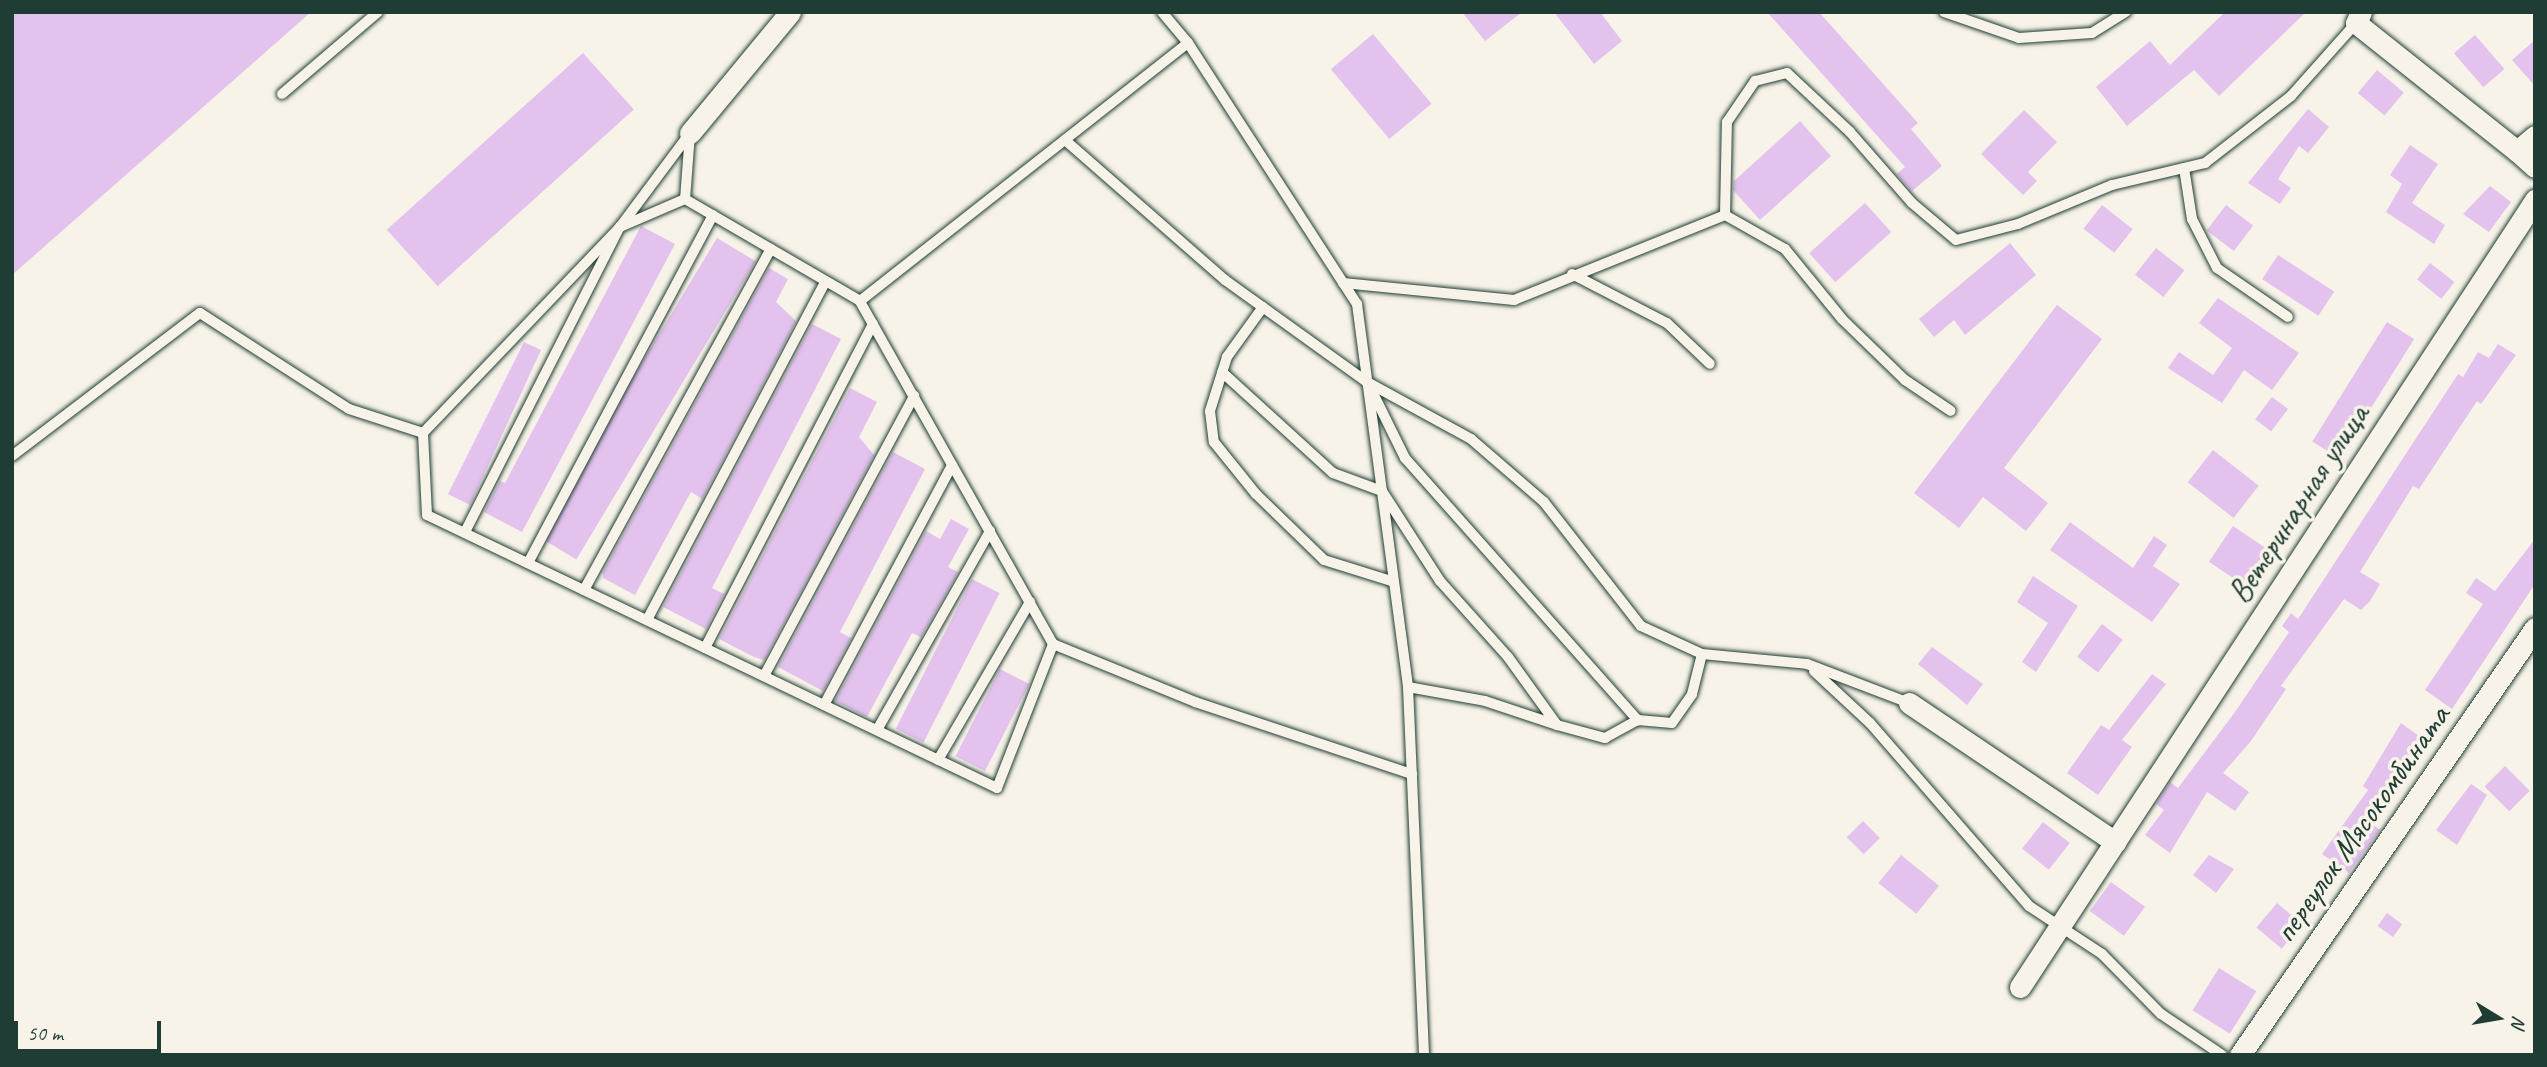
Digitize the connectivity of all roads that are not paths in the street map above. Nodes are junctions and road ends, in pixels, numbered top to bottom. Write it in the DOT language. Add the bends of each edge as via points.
graph roads {
  1 [pos="378,12"];
  2 [pos="790,12"];
  3 [pos="1162,12"];
  4 [pos="1944,12"];
  5 [pos="2126,12"];
  6 [pos="2358,18"];
  7 [pos="1188,43"];
  8 [pos="282,94"];
  9 [pos="690,133"];
  10 [pos="2535,136"];
  11 [pos="1065,140"];
  12 [pos="2517,151"];
  13 [pos="2535,167"];
  14 [pos="2184,168"];
  15 [pos="685,199"];
  16 [pos="2535,200"];
  17 [pos="713,215"];
  18 [pos="1725,215"];
  19 [pos="620,227"];
  20 [pos="771,249"];
  21 [pos="1572,274"];
  22 [pos="826,281"];
  23 [pos="1343,283"];
  24 [pos="860,301"];
  25 [pos="1263,307"];
  26 [pos="2288,317"];
  27 [pos="873,324"];
  28 [pos="1710,364"];
  29 [pos="1222,372"];
  30 [pos="1367,382"];
  31 [pos="914,396"];
  32 [pos="1951,411"];
  33 [pos="423,433"];
  34 [pos="12,456"];
  35 [pos="952,465"];
  36 [pos="1382,491"];
  37 [pos="466,530"];
  38 [pos="990,531"];
  39 [pos="527,563"];
  40 [pos="1394,582"];
  41 [pos="584,590"];
  42 [pos="1030,602"];
  43 [pos="647,620"];
  44 [pos="2535,628"];
  45 [pos="1053,644"];
  46 [pos="705,648"];
  47 [pos="1702,654"];
  48 [pos="1807,664"];
  49 [pos="764,676"];
  50 [pos="1408,687"];
  51 [pos="1909,703"];
  52 [pos="824,705"];
  53 [pos="1638,720"];
  54 [pos="1557,725"];
  55 [pos="877,730"];
  56 [pos="939,760"];
  57 [pos="1412,775"];
  58 [pos="2115,842"];
  59 [pos="2059,927"];
  60 [pos="2020,987"];
  61 [pos="1423,1055"];
  62 [pos="2222,1055"];
  63 [pos="2241,1055"];
  1 -- 8 [label="lane"];
  2 -- 9 [label="street"];
  3 -- 7 [label="lane"];
  4 -- 5 [label="lane" via="2019,38 2092,33"];
  6 -- 12 [label="street"];
  6 -- 14 [label="lane" via="2291,96 2205,163"];
  7 -- 11 [label="lane"];
  7 -- 23 [label="lane"];
  9 -- 15 [label="lane"];
  9 -- 19 [label="lane"];
  10 -- 12 [label="street"];
  11 -- 24 [label="lane"];
  11 -- 25 [label="lane"];
  12 -- 13 [label="street"];
  14 -- 18 [label="lane" via="2112,185 2018,224 1956,240 1912,203 1850,132 1787,73 1755,81 1727,122"];
  14 -- 26 [label="lane" via="2192,219 2217,268"];
  15 -- 17 [label="lane"];
  15 -- 19 [label="lane"];
  16 -- 58 [label="street, Ветеринарная улица"];
  17 -- 20 [label="lane"];
  17 -- 39 [label="lane"];
  18 -- 21 [label="lane"];
  18 -- 32 [label="lane" via="1785,249 1842,319 1905,380"];
  19 -- 33 [label="lane"];
  19 -- 37 [label="lane"];
  20 -- 22 [label="lane"];
  20 -- 41 [label="lane"];
  21 -- 23 [label="lane" via="1514,300"];
  21 -- 28 [label="lane" via="1667,323"];
  22 -- 24 [label="lane"];
  22 -- 43 [label="lane"];
  23 -- 30 [label="lane" via="1357,304"];
  24 -- 27 [label="lane"];
  25 -- 29 [label="lane" via="1227,357"];
  25 -- 30 [label="lane"];
  27 -- 31 [label="lane"];
  27 -- 46 [label="lane"];
  29 -- 36 [label="lane" via="1333,473"];
  29 -- 40 [label="lane" via="1210,411 1214,442 1256,494 1324,560"];
  30 -- 36 [label="lane"];
  30 -- 47 [label="lane" via="1471,439 1544,502 1641,626"];
  30 -- 53 [label="lane" via="1405,458"];
  31 -- 35 [label="lane"];
  31 -- 49 [label="lane"];
  33 -- 34 [label="lane" via="349,409 200,313"];
  33 -- 37 [label="lane" via="427,515"];
  35 -- 38 [label="lane"];
  35 -- 52 [label="lane"];
  36 -- 40 [label="lane"];
  36 -- 54 [label="lane" via="1440,581 1508,657"];
  37 -- 39 [label="lane"];
  38 -- 42 [label="lane"];
  38 -- 55 [label="lane"];
  39 -- 41 [label="lane"];
  40 -- 50 [label="lane"];
  41 -- 43 [label="lane"];
  42 -- 45 [label="lane"];
  42 -- 56 [label="lane"];
  43 -- 46 [label="lane"];
  44 -- 63 [label="street, переулок Мясокомбината"];
  45 -- 56 [label="lane" via="997,788"];
  45 -- 57 [label="lane" via="1195,702"];
  46 -- 49 [label="lane"];
  47 -- 48 [label="lane"];
  47 -- 53 [label="lane" via="1692,694 1672,723"];
  48 -- 51 [label="lane"];
  48 -- 59 [label="lane" via="1870,723 2029,906"];
  49 -- 52 [label="lane"];
  50 -- 54 [label="lane" via="1485,701"];
  50 -- 57 [label="lane"];
  51 -- 58 [label="street"];
  52 -- 55 [label="lane"];
  53 -- 54 [label="lane" via="1605,738"];
  55 -- 56 [label="lane"];
  57 -- 61 [label="lane"];
  58 -- 59 [label="street, Ветеринарная улица"];
  59 -- 60 [label="street, Ветеринарная улица"];
  59 -- 62 [label="lane" via="2102,954 2161,1014"];
}
